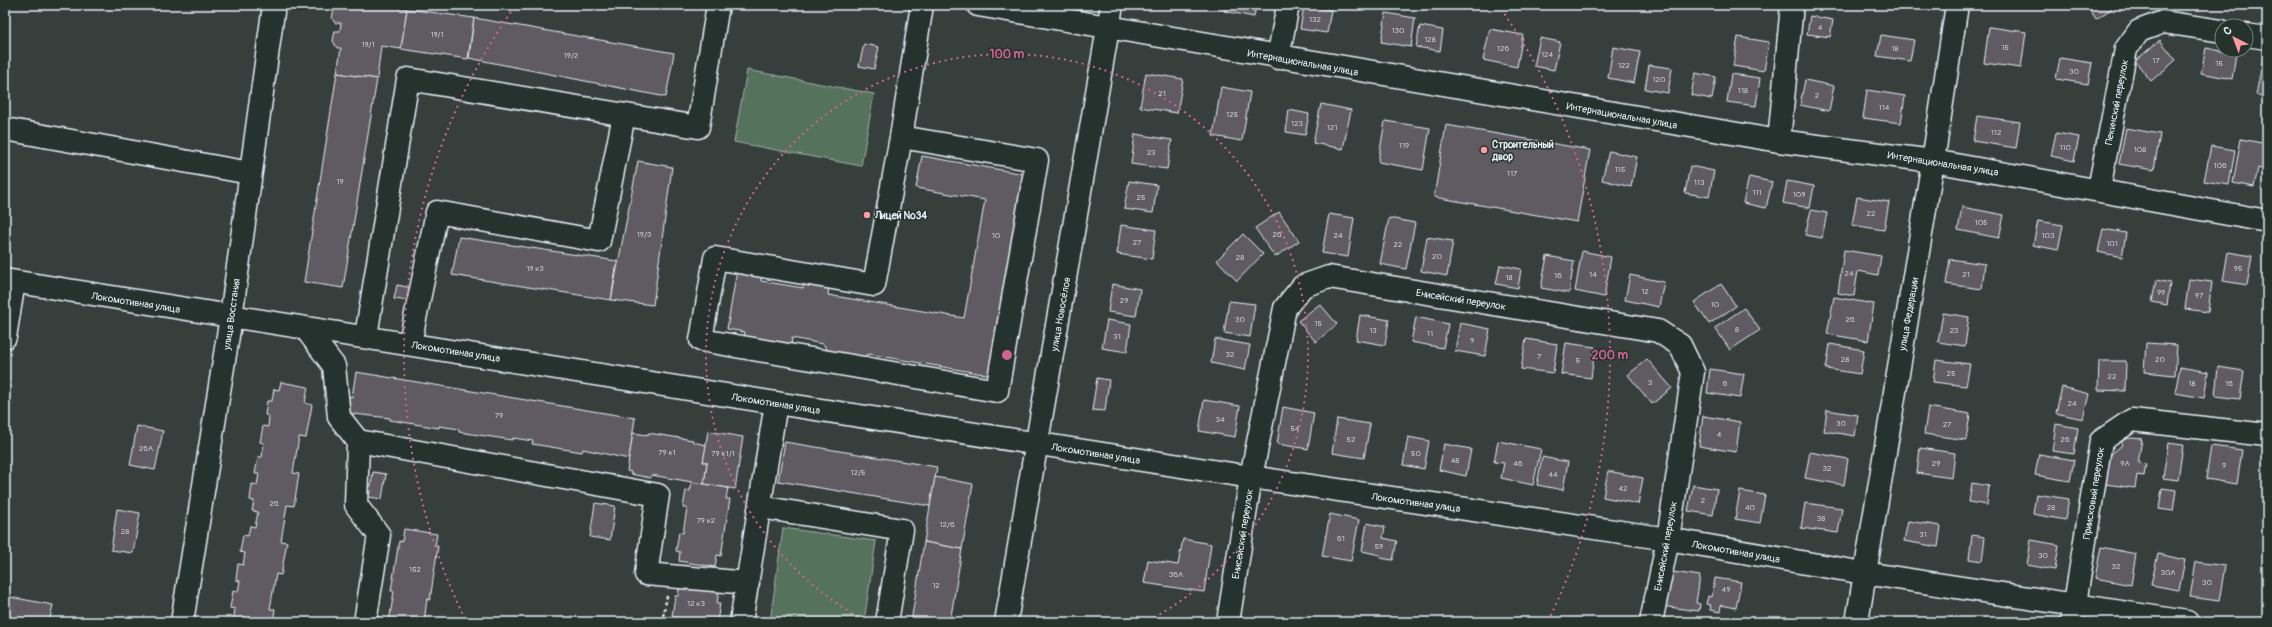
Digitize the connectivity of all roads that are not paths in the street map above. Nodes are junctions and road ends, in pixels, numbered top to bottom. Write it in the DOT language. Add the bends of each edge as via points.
graph roads {
  1 [pos="274,5"];
  2 [pos="718,5"];
  3 [pos="922,5"];
  4 [pos="978,5"];
  5 [pos="1112,5"];
  6 [pos="1288,5"];
  7 [pos="1792,5"];
  8 [pos="1956,5"];
  9 [pos="1108,26"];
  10 [pos="2214,30"];
  11 [pos="2254,36"];
  12 [pos="2267,38"];
  13 [pos="1278,58"];
  14 [pos="624,115"];
  15 [pos="5,129"];
  16 [pos="901,137"];
  17 [pos="1779,142"];
  18 [pos="1933,160"];
  19 [pos="250,173"];
  20 [pos="2099,189"];
  21 [pos="2267,221"];
  22 [pos="10,281"];
  23 [pos="231,318"];
  24 [pos="306,329"];
  25 [pos="366,336"];
  26 [pos="5,337"];
  27 [pos="410,343"];
  28 [pos="776,403"];
  29 [pos="2267,435"];
  30 [pos="358,441"];
  31 [pos="1038,444"];
  32 [pos="1251,477"];
  33 [pos="760,507"];
  34 [pos="1668,539"];
  35 [pos="1864,573"];
  36 [pos="748,583"];
  37 [pos="2073,613"];
  38 [pos="182,622"];
  39 [pos="365,622"];
  40 [pos="742,622"];
  41 [pos="887,622"];
  42 [pos="1006,622"];
  43 [pos="1228,622"];
  44 [pos="1651,622"];
  45 [pos="1857,622"];
  46 [pos="2187,622"];
  1 -- 19 [label="street, улица Восстания"];
  2 -- 14 [label="street" via="698,127"];
  3 -- 16 [label="street"];
  4 -- 9 [label="street, Интернациональная улица"];
  5 -- 9 [label="street, улица Новосёлов"];
  6 -- 13 [label="street"];
  7 -- 17 [label="street"];
  8 -- 18 [label="street, улица Федерации"];
  9 -- 13 [label="street, Интернациональная улица"];
  9 -- 31 [label="street, улица Новосёлов"];
  10 -- 20 [label="street, Пекинский переулок" via="2163,22 2139,31 2126,49"];
  11 -- 12 [label="street"];
  13 -- 17 [label="street, Интернациональная улица"];
  14 -- 25 [label="street" via="408,79"];
  14 -- 27 [label="street" via="599,242 437,212"];
  15 -- 19 [label="street"];
  16 -- 16 [label="street" via="874,285 715,258 701,340 997,391 1037,160"];
  17 -- 18 [label="street, Интернациональная улица"];
  18 -- 20 [label="street, Интернациональная улица"];
  18 -- 35 [label="street, улица Федерации"];
  19 -- 23 [label="street, улица Восстания"];
  20 -- 21 [label="street, Интернациональная улица"];
  22 -- 23 [label="street, Локомотивная улица"];
  22 -- 26 [label="street"];
  23 -- 24 [label="street, Локомотивная улица"];
  23 -- 38 [label="street, улица Восстания"];
  24 -- 25 [label="street, Локомотивная улица"];
  24 -- 30 [label="street" via="334,366 338,417"];
  25 -- 27 [label="street, Локомотивная улица"];
  27 -- 28 [label="street, Локомотивная улица"];
  28 -- 31 [label="street, Локомотивная улица"];
  28 -- 33 [label="street"];
  29 -- 37 [label="street, Приисковый переулок" via="2132,420 2102,441"];
  30 -- 36 [label="street" via="658,495 646,574"];
  30 -- 39 [label="street" via="356,505 379,535"];
  31 -- 32 [label="street, Локомотивная улица"];
  31 -- 42 [label="street, улица Новосёлов"];
  32 -- 34 [label="street, Локомотивная улица"];
  32 -- 34 [label="street, Енисейский переулок" via="1285,308 1303,286 1329,277 1658,331 1680,345 1693,372"];
  32 -- 43 [label="street, Енисейский переулок"];
  33 -- 36 [label="street"];
  33 -- 41 [label="street" via="902,530"];
  34 -- 35 [label="street, Локомотивная улица"];
  34 -- 44 [label="street, Енисейский переулок"];
  35 -- 37 [label="street, Локомотивная улица"];
  35 -- 45 [label="street, улица Федерации"];
  36 -- 40 [label="street"];
  37 -- 46 [label="street, Локомотивная улица"];
}
